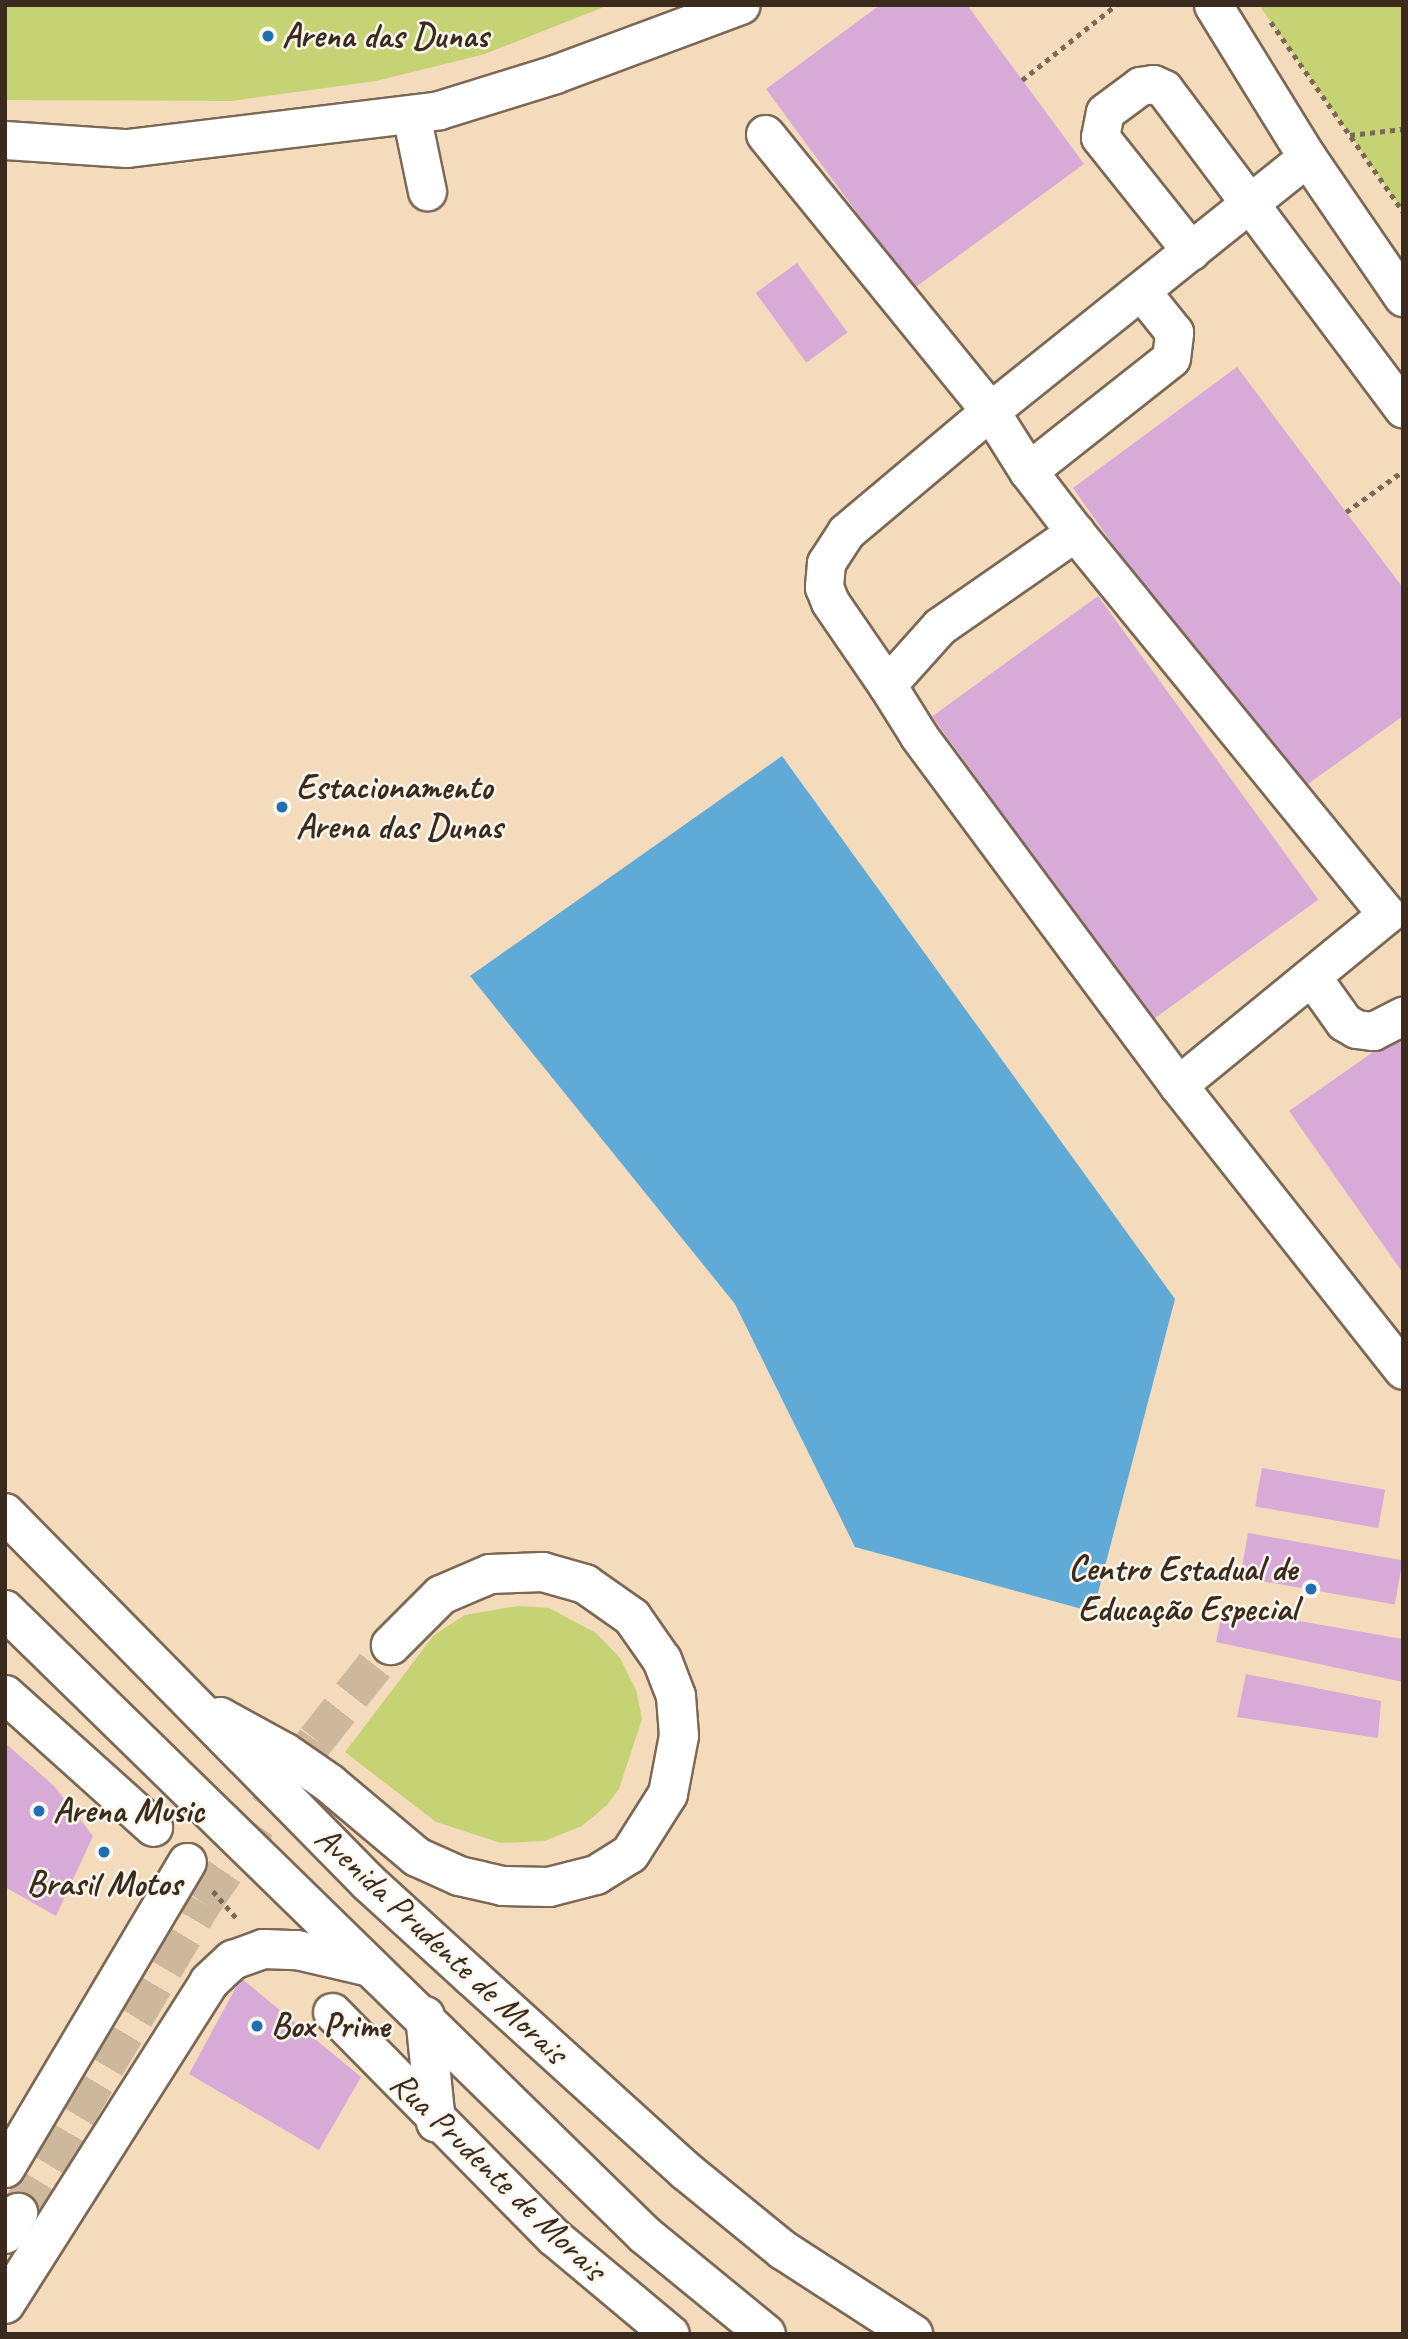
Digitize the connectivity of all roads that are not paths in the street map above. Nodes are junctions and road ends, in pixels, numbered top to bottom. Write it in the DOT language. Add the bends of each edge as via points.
graph roads {
  1 [pos="741,5"];
  2 [pos="1212,6"];
  3 [pos="411,114"];
  4 [pos="765,134"];
  5 [pos="5,140"];
  6 [pos="1307,157"];
  7 [pos="427,191"];
  8 [pos="1251,205"];
  9 [pos="1191,251"];
  10 [pos="1142,292"];
  11 [pos="1403,297"];
  12 [pos="1403,409"];
  13 [pos="990,411"];
  14 [pos="1028,471"];
  15 [pos="1075,531"];
  16 [pos="887,685"];
  17 [pos="1398,915"];
  18 [pos="1312,977"];
  19 [pos="1403,1016"];
  20 [pos="1178,1085"];
  21 [pos="1403,1370"];
  22 [pos="5,1513"];
  23 [pos="5,1610"];
  24 [pos="391,1645"];
  25 [pos="5,1694"];
  26 [pos="186,1701"];
  27 [pos="153,1827"];
  28 [pos="187,1862"];
  29 [pos="372,1967"];
  30 [pos="332,2012"];
  31 [pos="425,2016"];
  32 [pos="436,2122"];
  33 [pos="5,2168"];
  34 [pos="5,2304"];
  35 [pos="670,2334"];
  36 [pos="766,2334"];
  37 [pos="914,2334"];
  1 -- 3 [label="street" via="555,74"];
  2 -- 6 [label="street"];
  3 -- 5 [label="street" via="127,148"];
  3 -- 7 [label="street"];
  4 -- 13 [label="street"];
  6 -- 8 [label="street"];
  6 -- 11 [label="street"];
  8 -- 9 [label="street"];
  8 -- 9 [label="street" via="1164,89 1153,84 1140,86 1105,112 1100,137"];
  8 -- 12 [label="street"];
  9 -- 10 [label="street"];
  10 -- 13 [label="street"];
  10 -- 14 [label="street" via="1174,332 1171,358"];
  13 -- 14 [label="street"];
  13 -- 16 [label="street" via="846,533 826,563 824,587 830,602"];
  14 -- 15 [label="street"];
  15 -- 16 [label="street" via="940,626"];
  15 -- 17 [label="street"];
  16 -- 20 [label="street" via="919,736"];
  17 -- 18 [label="street"];
  18 -- 19 [label="street" via="1344,1022 1356,1029 1373,1031"];
  18 -- 20 [label="street"];
  20 -- 21 [label="street"];
  22 -- 26 [label="main road, Avenida Prudente de Morais"];
  23 -- 29 [label="main road, Avenida Prudente de Morais"];
  24 -- 26 [label="main road" via="441,1595 489,1574 543,1572 585,1584 632,1617 662,1660 676,1696 679,1736 668,1794 630,1854 596,1875 549,1887 503,1886 460,1876 417,1857 284,1752"];
  25 -- 27 [label="street"];
  26 -- 37 [label="main road, Avenida Prudente de Morais" via="369,1883 687,2171 783,2249"];
  28 -- 33 [label="street"];
  29 -- 31 [label="main road, Avenida Prudente de Morais"];
  29 -- 34 [label="main road" via="298,1950 263,1949 225,1967 189,2009"];
  30 -- 32 [label="street, Rua Prudente de Morais"];
  31 -- 32 [label="main road"];
  31 -- 36 [label="main road, Avenida Prudente de Morais" via="645,2235"];
  32 -- 35 [label="street, Rua Prudente de Morais" via="554,2236"];
}
